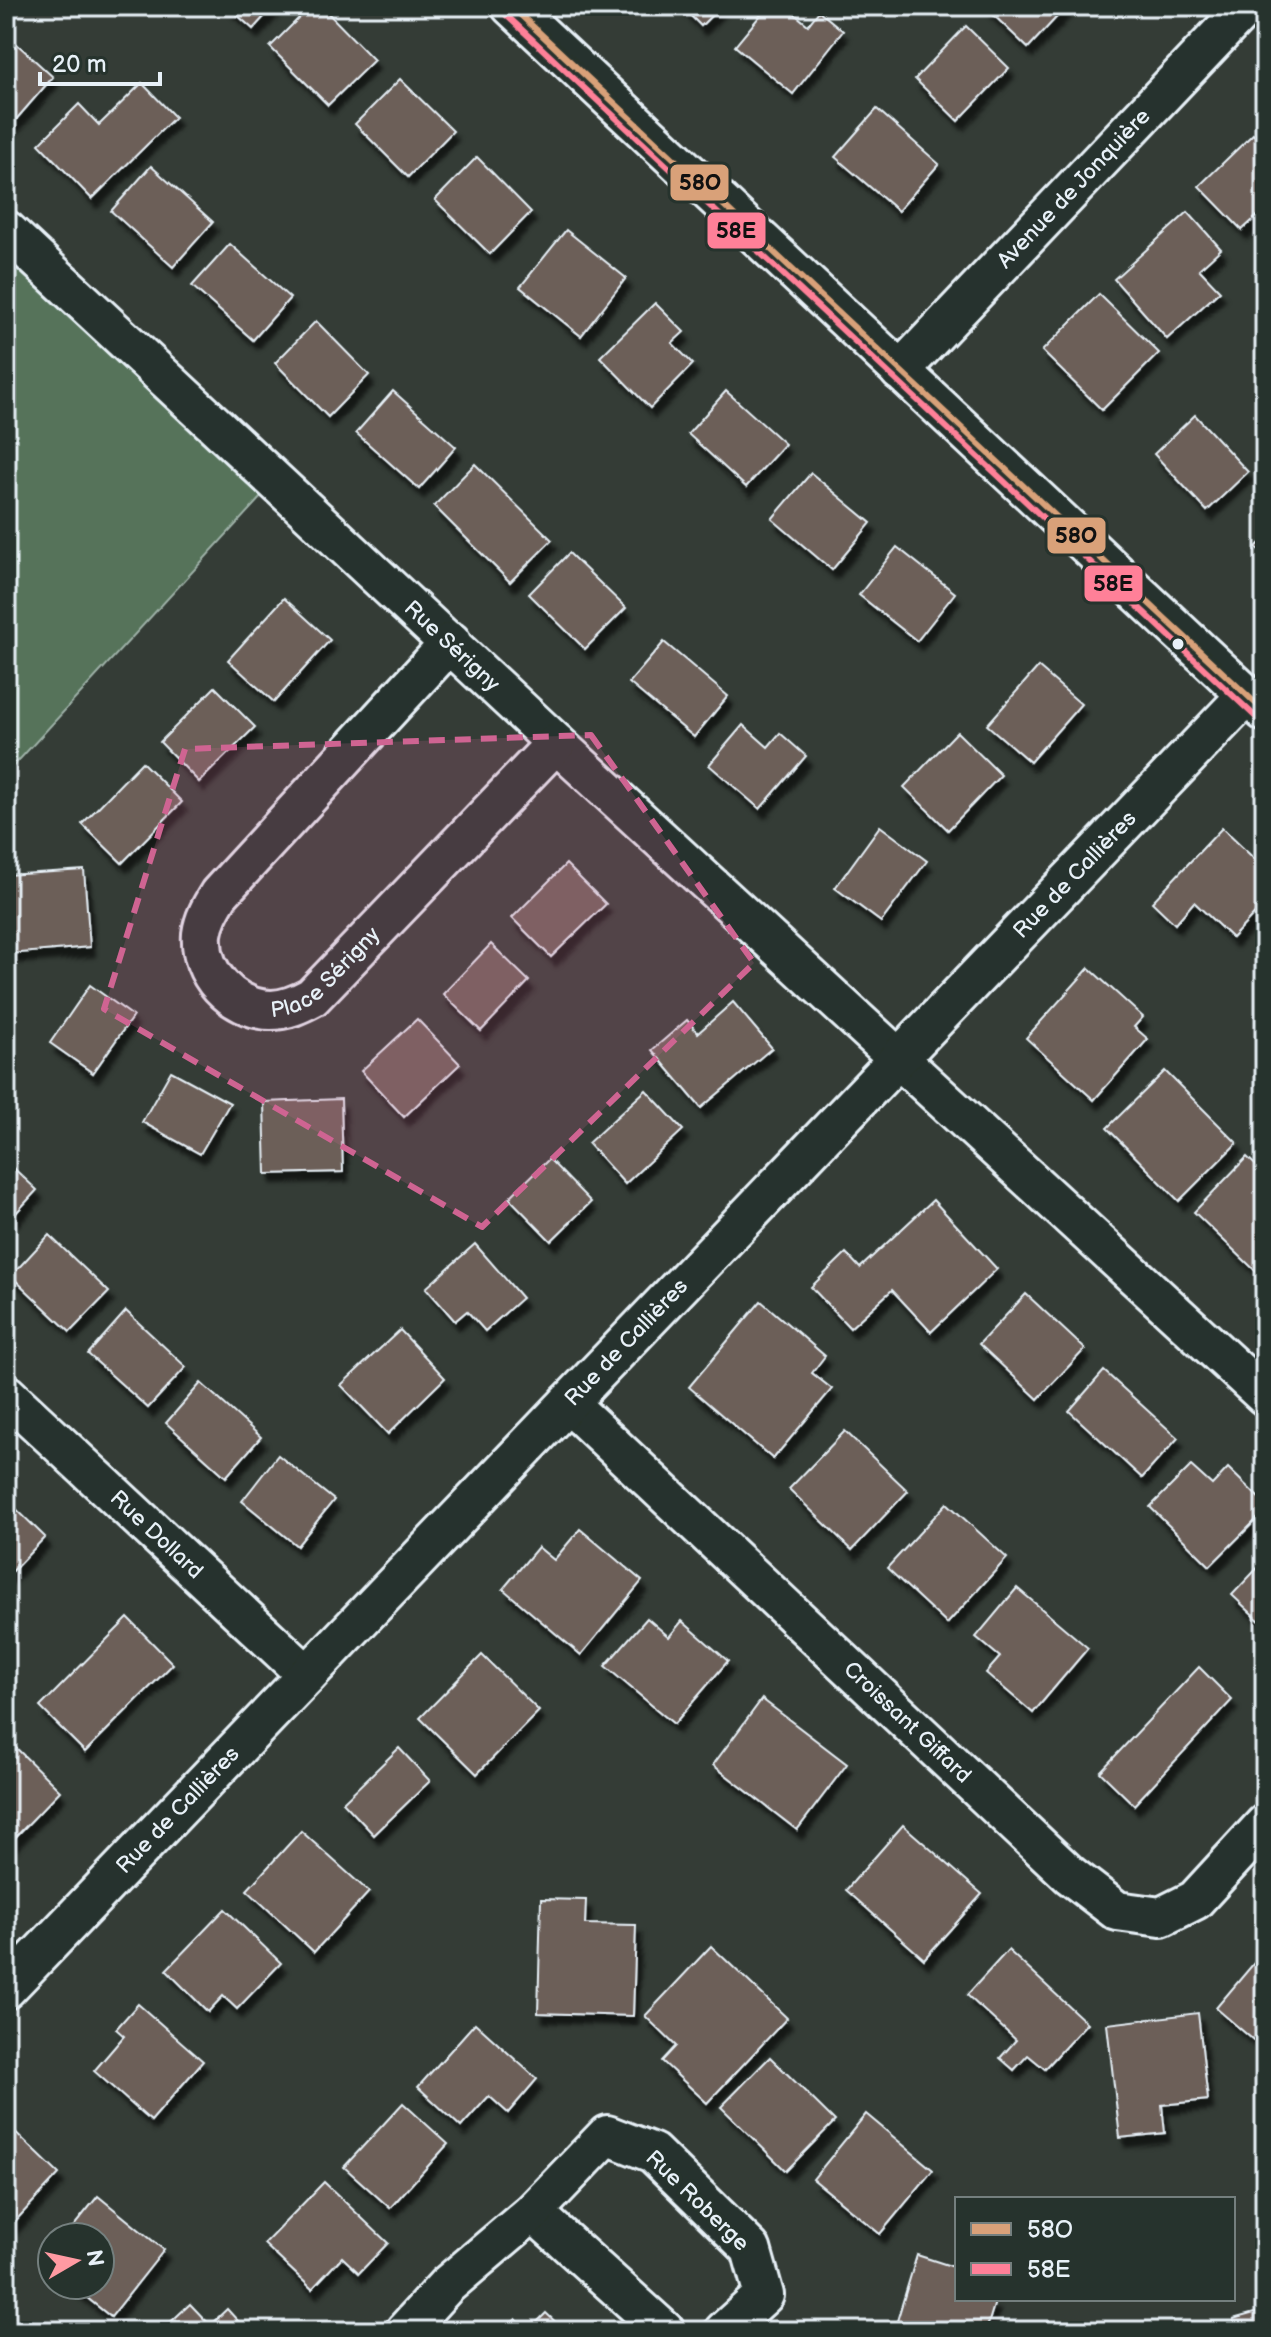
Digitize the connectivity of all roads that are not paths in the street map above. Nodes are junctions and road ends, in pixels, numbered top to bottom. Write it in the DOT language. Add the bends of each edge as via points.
graph roads {
  1 [pos="511,6"];
  2 [pos="1249,6"];
  3 [pos="1265,21"];
  4 [pos="6,230"];
  5 [pos="900,371"];
  6 [pos="451,642"];
  7 [pos="1256,704"];
  8 [pos="556,743"];
  9 [pos="899,1059"];
  10 [pos="6,1394"];
  11 [pos="1265,1396"];
  12 [pos="568,1403"];
  13 [pos="307,1675"];
  14 [pos="1265,1824"];
  15 [pos="6,1989"];
  16 [pos="533,2212"];
  17 [pos="405,2331"];
  18 [pos="665,2331"];
  19 [pos="724,2331"];
  1 -- 5 [label="street"];
  2 -- 3 [label="street"];
  2 -- 5 [label="street, Avenue de Jonquière"];
  4 -- 6 [label="street, Rue Sérigny"];
  5 -- 7 [label="street"];
  6 -- 8 [label="street, Rue Sérigny"];
  6 -- 8 [label="street, Place Sérigny" via="207,913 204,957 213,978 229,995 270,1010 312,997"];
  7 -- 9 [label="street, Rue de Callières"];
  8 -- 9 [label="street, Rue Sérigny"];
  9 -- 11 [label="street"];
  9 -- 12 [label="street, Rue de Callières"];
  10 -- 13 [label="street, Rue Dollard"];
  12 -- 13 [label="street, Rue de Callières"];
  12 -- 14 [label="street, Croissant Giffard" via="1070,1875 1117,1911 1161,1917 1195,1900"];
  13 -- 15 [label="street, Rue de Callières"];
  16 -- 17 [label="street, Rue Roberge" via="446,2286"];
  16 -- 18 [label="street"];
  16 -- 19 [label="street, Rue Roberge" via="607,2135 653,2153 751,2249 764,2295"];
}
